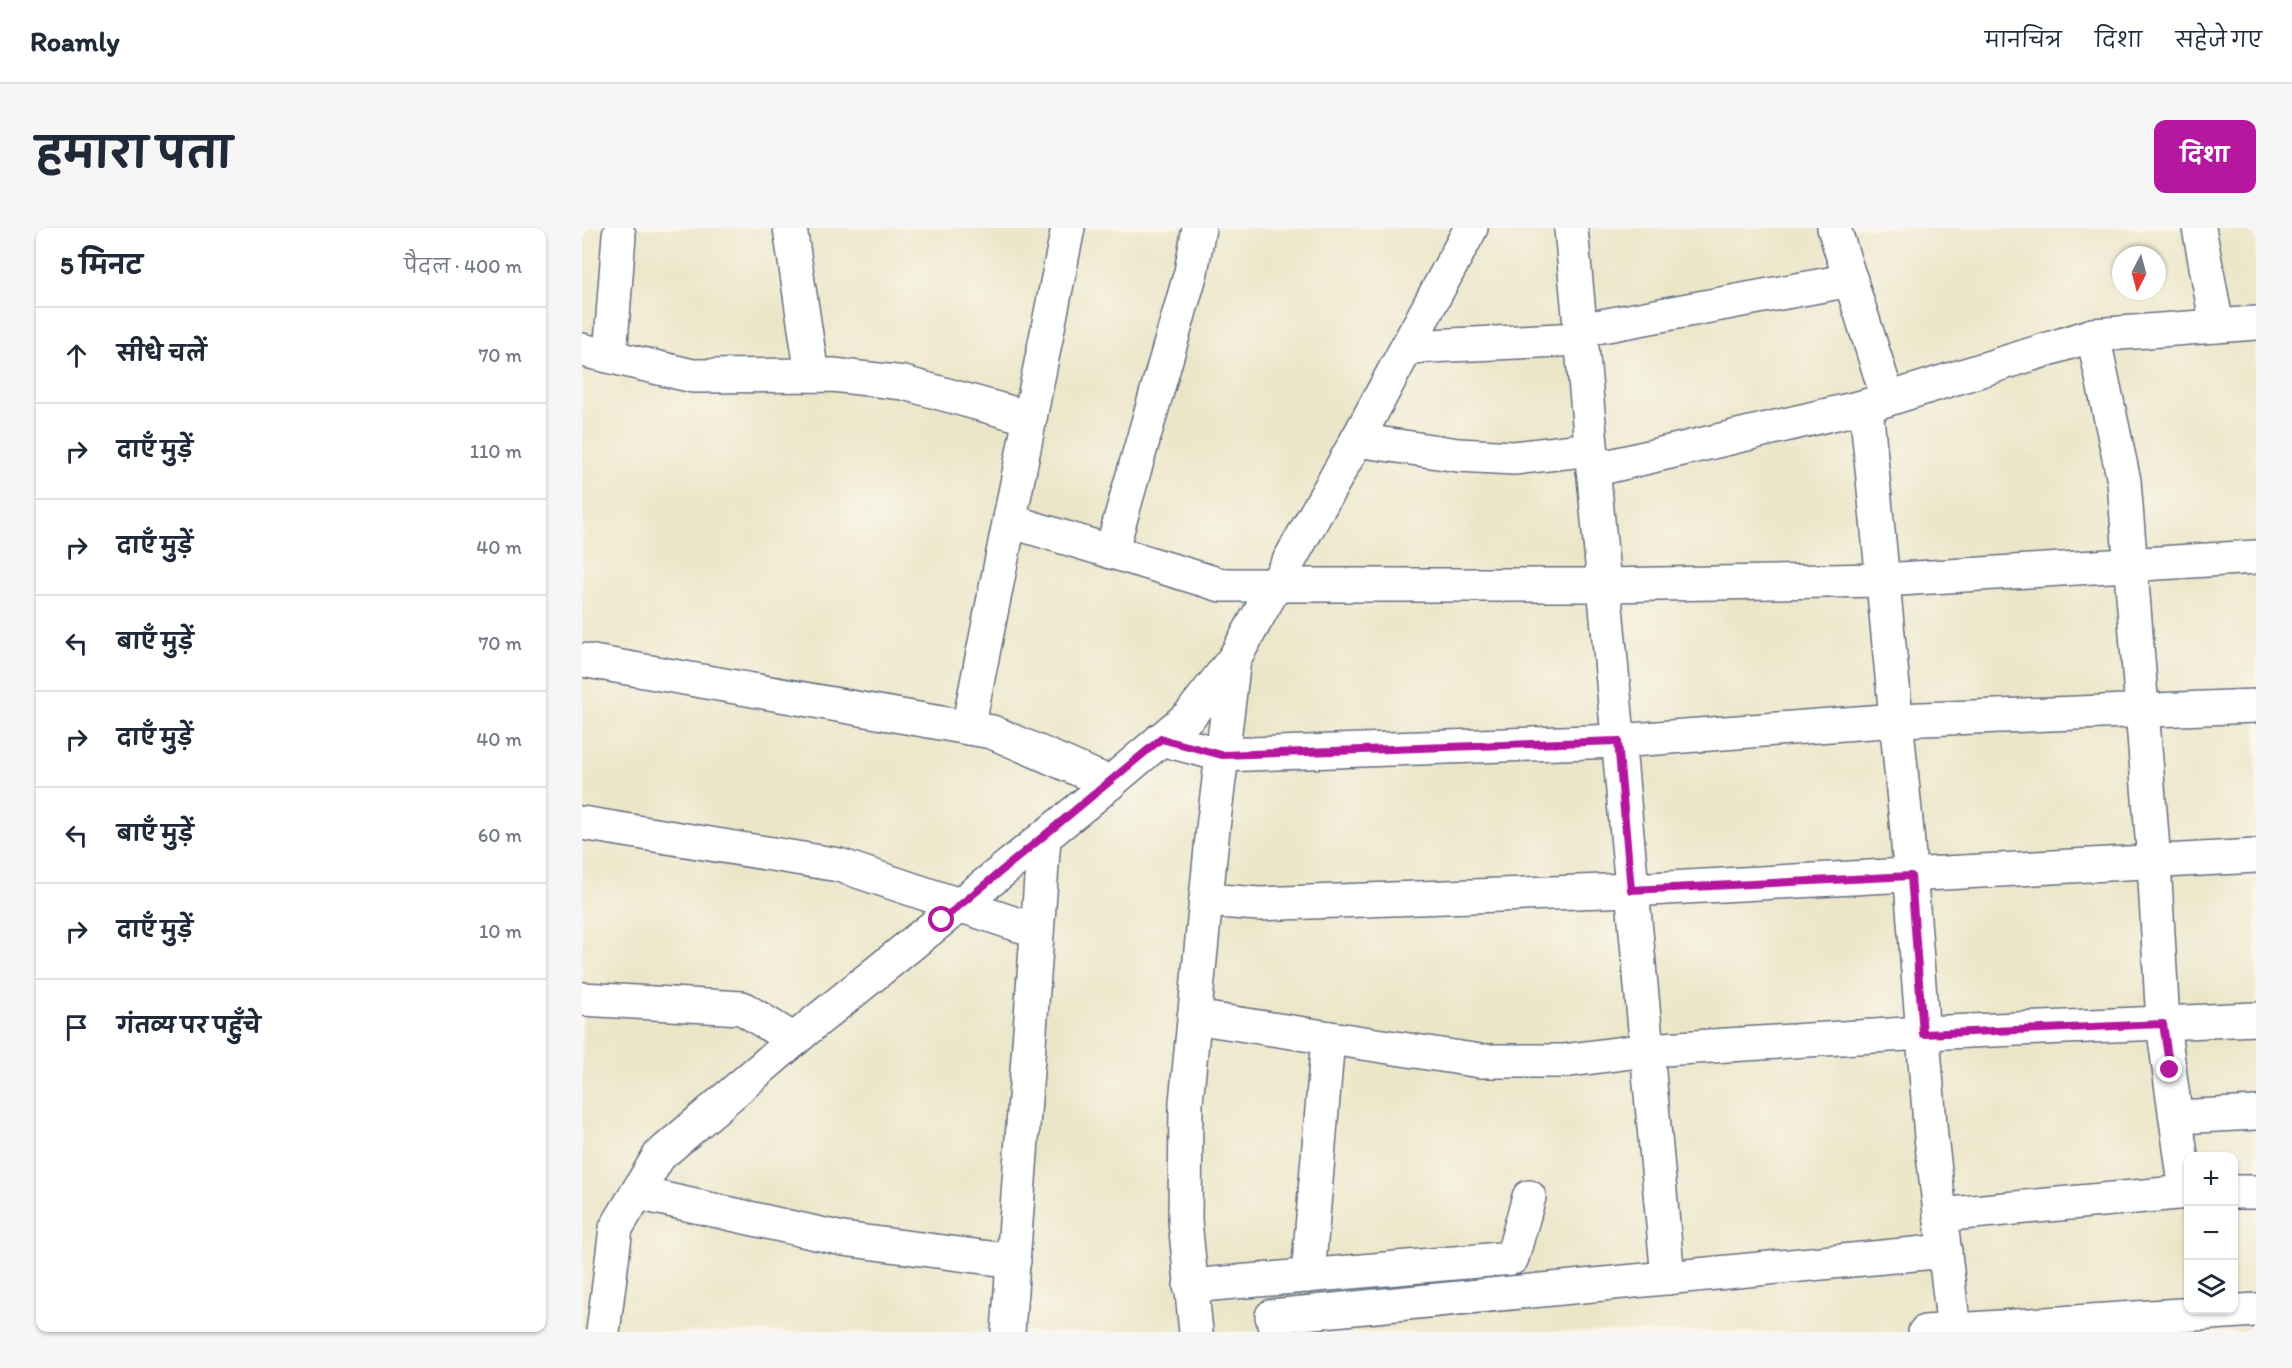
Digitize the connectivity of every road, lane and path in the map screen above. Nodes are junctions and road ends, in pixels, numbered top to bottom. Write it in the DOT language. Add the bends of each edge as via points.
graph roads {
  1 [pos="790,228"];
  2 [pos="1068,228"];
  3 [pos="1199,228"];
  4 [pos="1471,228"];
  5 [pos="1571,228"];
  6 [pos="1834,228"];
  7 [pos="2199,228"];
  8 [pos="619,236"];
  9 [pos="1851,280"];
  10 [pos="2256,323"];
  11 [pos="2217,326"];
  12 [pos="1581,334"];
  13 [pos="2093,335"];
  14 [pos="1407,347"];
  15 [pos="596,353"];
  16 [pos="812,375"];
  17 [pos="1877,402"];
  18 [pos="1030,418"];
  19 [pos="1357,440"];
  20 [pos="1592,460"];
  21 [pos="1010,521"];
  22 [pos="1112,552"];
  23 [pos="2256,557"];
  24 [pos="2130,563"];
  25 [pos="1883,580"];
  26 [pos="1276,585"];
  27 [pos="1603,585"];
  28 [pos="1234,659"];
  29 [pos="582,660"];
  30 [pos="2256,706"];
  31 [pos="2140,710"];
  32 [pos="1897,720"];
  33 [pos="968,728"];
  34 [pos="1161,739"];
  35 [pos="1618,741"];
  36 [pos="1222,755"];
  37 [pos="1110,783"];
  38 [pos="582,823"];
  39 [pos="1044,838"];
  40 [pos="2256,856"];
  41 [pos="2154,862"];
  42 [pos="1911,876"];
  43 [pos="1631,890"];
  44 [pos="1206,900"];
  45 [pos="960,905"];
  46 [pos="1037,931"];
  47 [pos="582,999"];
  48 [pos="1194,1017"];
  49 [pos="2256,1019"];
  50 [pos="2163,1024"];
  51 [pos="1923,1034"];
  52 [pos="1328,1038"];
  53 [pos="794,1040"];
  54 [pos="1646,1050"];
  55 [pos="2256,1113"];
  56 [pos="2176,1117"];
  57 [pos="2184,1172"];
  58 [pos="2184,1192"];
  59 [pos="2238,1192"];
  60 [pos="2256,1192"];
  61 [pos="637,1193"];
  62 [pos="1529,1197"];
  63 [pos="1940,1215"];
  64 [pos="1945,1251"];
  65 [pos="1014,1261"];
  66 [pos="1308,1276"];
  67 [pos="1668,1278"];
  68 [pos="1190,1286"];
  69 [pos="2256,1310"];
  70 [pos="1940,1331"];
  71 [pos="603,1332"];
  72 [pos="1008,1332"];
  73 [pos="1196,1332"];
  74 [pos="1276,1332"];
  1 -- 16 [label="street"];
  2 -- 18 [label="street"];
  3 -- 22 [label="street" via="1191,272"];
  4 -- 14 [label="street"];
  5 -- 12 [label="street"];
  6 -- 9 [label="street"];
  7 -- 11 [label="street"];
  8 -- 15 [label="street"];
  9 -- 12 [label="street"];
  9 -- 17 [label="street"];
  10 -- 11 [label="street"];
  11 -- 13 [label="street"];
  12 -- 14 [label="street"];
  12 -- 20 [label="street"];
  13 -- 17 [label="street"];
  13 -- 24 [label="street" via="2124,481"];
  14 -- 19 [label="street"];
  15 -- 16 [label="street" via="693,376"];
  16 -- 18 [label="street" via="904,383"];
  17 -- 20 [label="street"];
  17 -- 25 [label="street"];
  18 -- 21 [label="street"];
  19 -- 20 [label="street" via="1458,455"];
  19 -- 26 [label="street"];
  20 -- 27 [label="street"];
  21 -- 22 [label="street"];
  21 -- 33 [label="street"];
  22 -- 26 [label="street" via="1221,585"];
  23 -- 24 [label="street"];
  24 -- 25 [label="street"];
  24 -- 31 [label="street"];
  25 -- 27 [label="street"];
  25 -- 32 [label="street"];
  26 -- 27 [label="street"];
  26 -- 28 [label="street"];
  27 -- 35 [label="street"];
  28 -- 34 [label="street" via="1190,715"];
  28 -- 36 [label="street"];
  29 -- 33 [label="street"];
  30 -- 31 [label="street"];
  31 -- 32 [label="street"];
  31 -- 41 [label="street"];
  32 -- 35 [label="street"];
  32 -- 42 [label="street"];
  33 -- 37 [label="street" via="992,732"];
  34 -- 36 [label="street"];
  34 -- 37 [label="street"];
  35 -- 36 [label="street"];
  35 -- 43 [label="street"];
  36 -- 44 [label="street"];
  37 -- 39 [label="street"];
  38 -- 45 [label="street" via="839,865"];
  39 -- 45 [label="street"];
  39 -- 46 [label="street"];
  40 -- 41 [label="street"];
  41 -- 42 [label="street"];
  41 -- 50 [label="street"];
  42 -- 43 [label="street"];
  42 -- 51 [label="street"];
  43 -- 44 [label="street" via="1259,904"];
  43 -- 54 [label="street"];
  44 -- 48 [label="street"];
  45 -- 46 [label="street"];
  45 -- 53 [label="street"];
  46 -- 65 [label="street"];
  47 -- 53 [label="street" via="742,1008"];
  48 -- 52 [label="street"];
  48 -- 68 [label="street" via="1186,1102 1185,1221"];
  49 -- 50 [label="street"];
  50 -- 51 [label="street"];
  50 -- 56 [label="street"];
  51 -- 54 [label="street"];
  51 -- 63 [label="street"];
  52 -- 54 [label="street" via="1480,1061 1563,1061"];
  52 -- 66 [label="street"];
  53 -- 61 [label="street" via="658,1156"];
  54 -- 67 [label="street"];
  55 -- 56 [label="street"];
  56 -- 57 [label="street"];
  58 -- 63 [label="street"];
  59 -- 60 [label="street"];
  61 -- 65 [label="street" via="843,1239"];
  61 -- 71 [label="street" via="616,1228"];
  62 -- 66 [label="street" via="1512,1258"];
  63 -- 64 [label="street"];
  64 -- 67 [label="street"];
  64 -- 70 [label="street"];
  65 -- 72 [label="street"];
  66 -- 68 [label="street"];
  67 -- 74 [label="street" via="1272,1316"];
  68 -- 73 [label="street"];
  69 -- 70 [label="street"];
}
